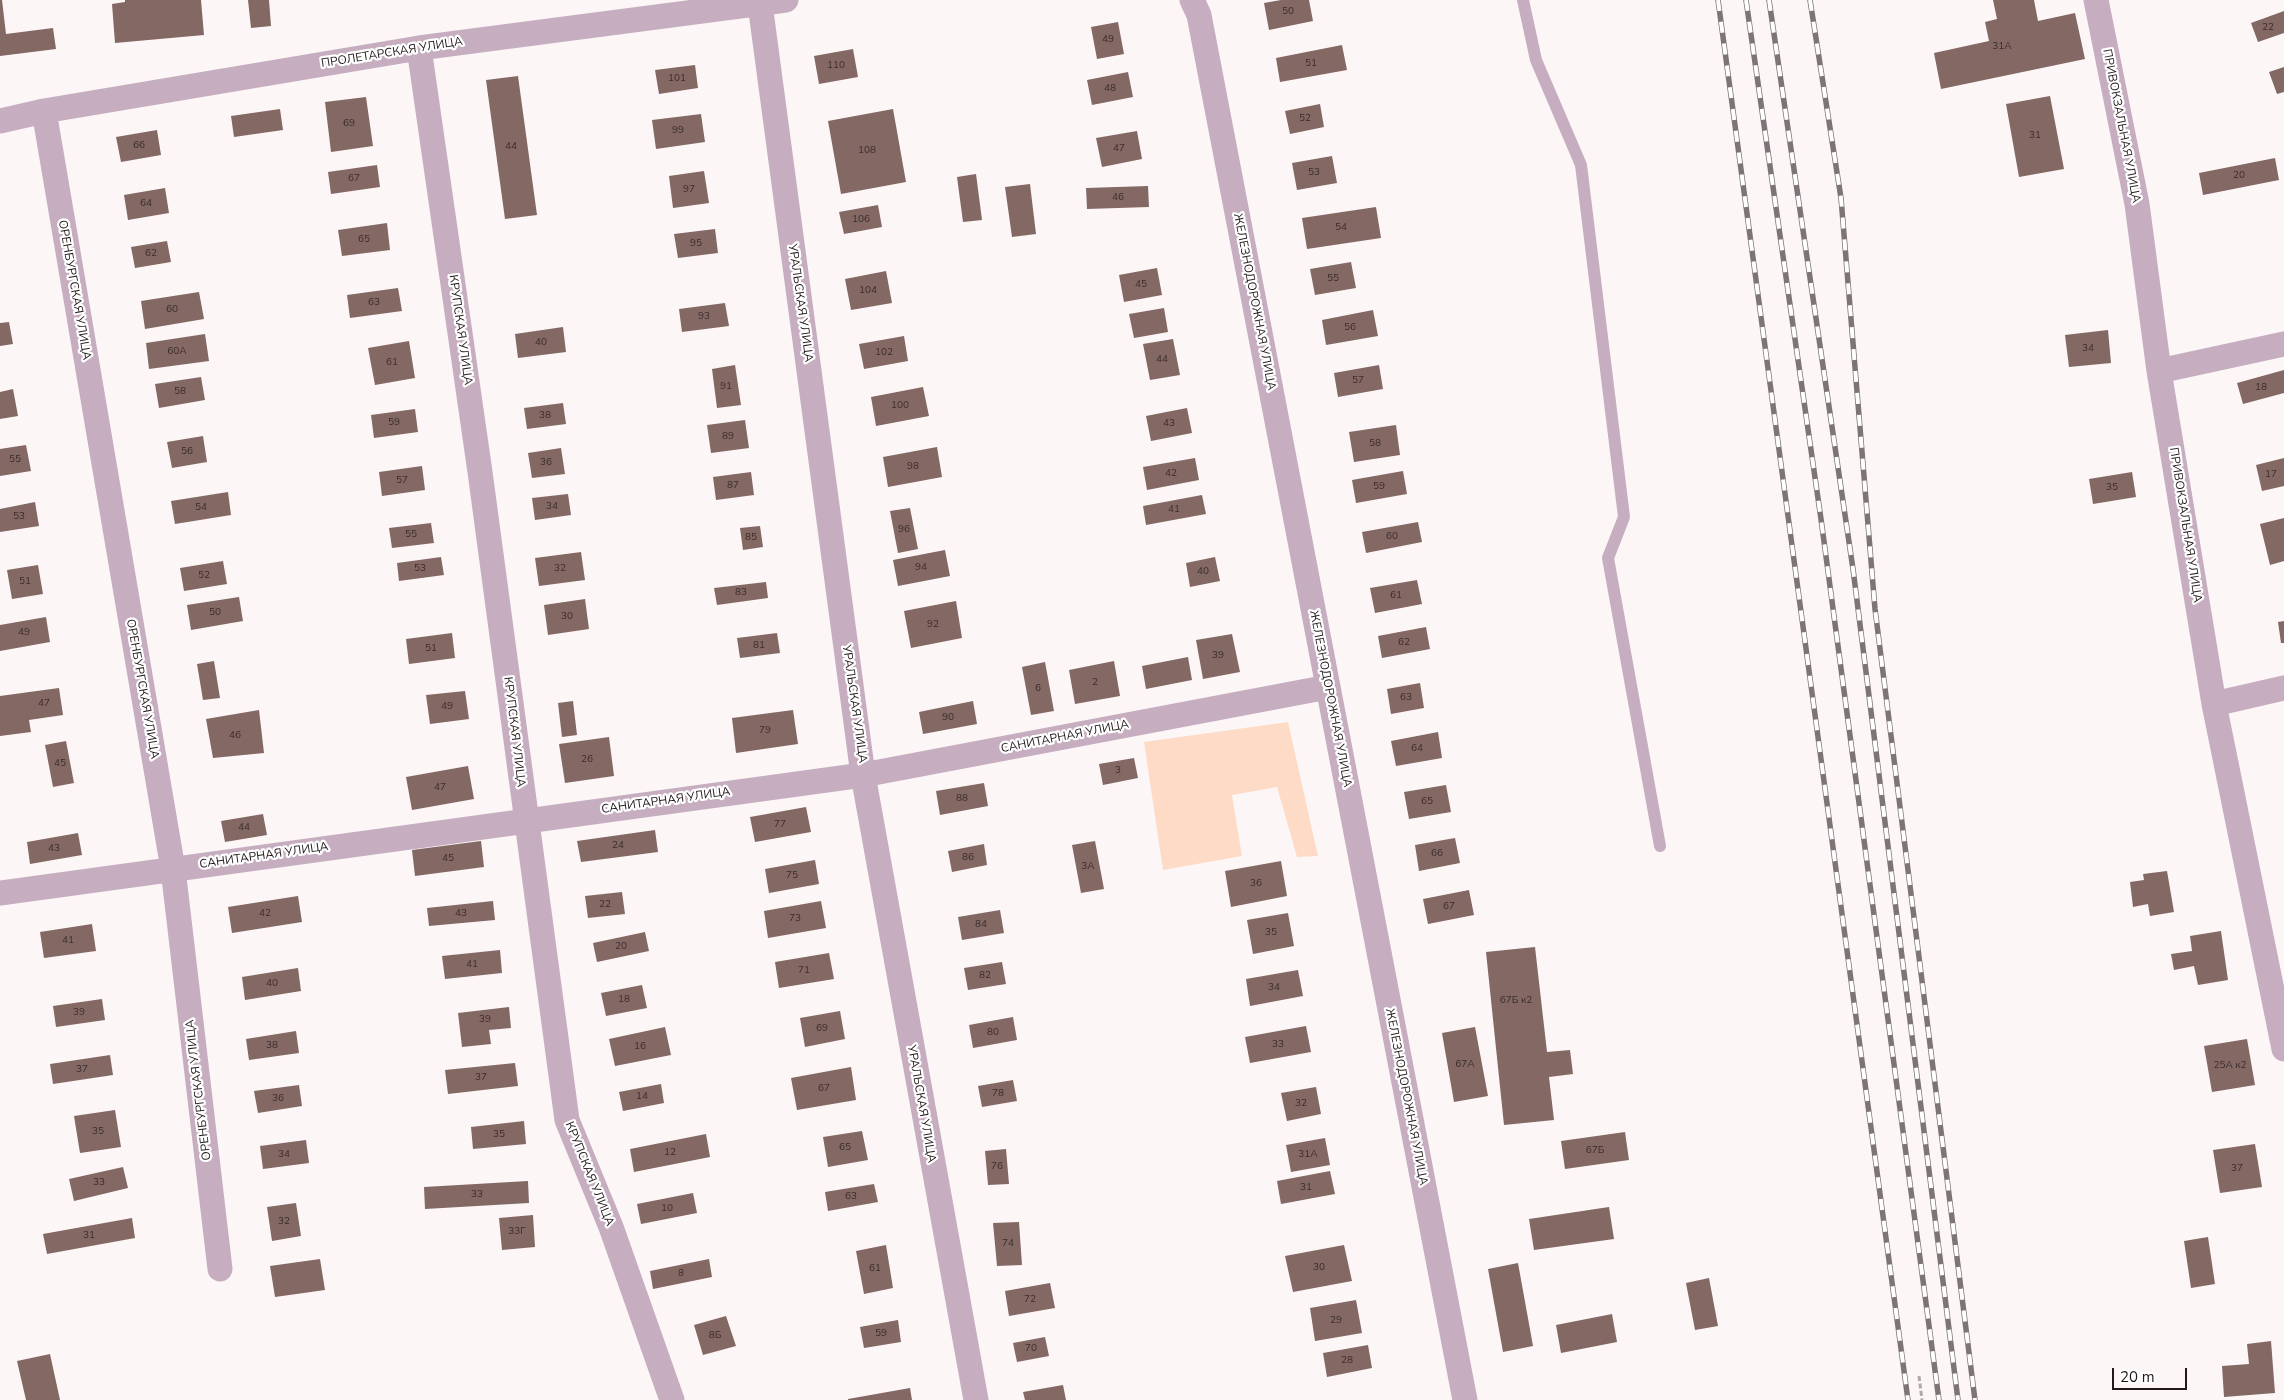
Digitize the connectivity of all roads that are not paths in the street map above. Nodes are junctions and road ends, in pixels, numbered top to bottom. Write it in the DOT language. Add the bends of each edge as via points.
graph roads {
  1 [pos="786,0"];
  2 [pos="1192,0"];
  3 [pos="1522,0"];
  4 [pos="2096,0"];
  5 [pos="760,4"];
  6 [pos="419,48"];
  7 [pos="44,111"];
  8 [pos="0,122"];
  9 [pos="2284,344"];
  10 [pos="2159,371"];
  11 [pos="1328,687"];
  12 [pos="2284,688"];
  13 [pos="2214,704"];
  14 [pos="863,775"];
  15 [pos="525,820"];
  16 [pos="1660,846"];
  17 [pos="173,869"];
  18 [pos="0,893"];
  19 [pos="2284,1049"];
  20 [pos="220,1269"];
  21 [pos="672,1400"];
  22 [pos="976,1400"];
  23 [pos="1465,1400"];
  1 -- 5 [label="street, ПРОЛЕТАРСКАЯ УЛИЦА"];
  2 -- 11 [label="street, ЖЕЛЕЗНОДОРОЖНАЯ УЛИЦА" via="1199,15"];
  3 -- 16 [label="lane" via="1536,60 1581,165 1624,516 1608,558"];
  4 -- 10 [label="street, ПРИВОКЗАЛЬНАЯ УЛИЦА" via="2137,204"];
  5 -- 6 [label="street, ПРОЛЕТАРСКАЯ УЛИЦА"];
  5 -- 14 [label="street, УРАЛЬСКАЯ УЛИЦА"];
  6 -- 7 [label="street, ПРОЛЕТАРСКАЯ УЛИЦА"];
  6 -- 15 [label="street, КРУПСКАЯ УЛИЦА" via="480,472"];
  7 -- 8 [label="street, ПРОЛЕТАРСКАЯ УЛИЦА"];
  7 -- 17 [label="street, ОРЕНБУРГСКАЯ УЛИЦА"];
  9 -- 10 [label="street"];
  10 -- 13 [label="street, ПРИВОКЗАЛЬНАЯ УЛИЦА"];
  11 -- 14 [label="street, САНИТАРНАЯ УЛИЦА"];
  11 -- 23 [label="street, ЖЕЛЕЗНОДОРОЖНАЯ УЛИЦА"];
  12 -- 13 [label="street"];
  13 -- 19 [label="street, ПРИВОКЗАЛЬНАЯ УЛИЦА"];
  14 -- 15 [label="street, САНИТАРНАЯ УЛИЦА"];
  14 -- 22 [label="street, УРАЛЬСКАЯ УЛИЦА"];
  15 -- 17 [label="street, САНИТАРНАЯ УЛИЦА"];
  15 -- 21 [label="street, КРУПСКАЯ УЛИЦА" via="567,1120 611,1227"];
  17 -- 18 [label="street, САНИТАРНАЯ УЛИЦА"];
  17 -- 20 [label="street, ОРЕНБУРГСКАЯ УЛИЦА"];
}
